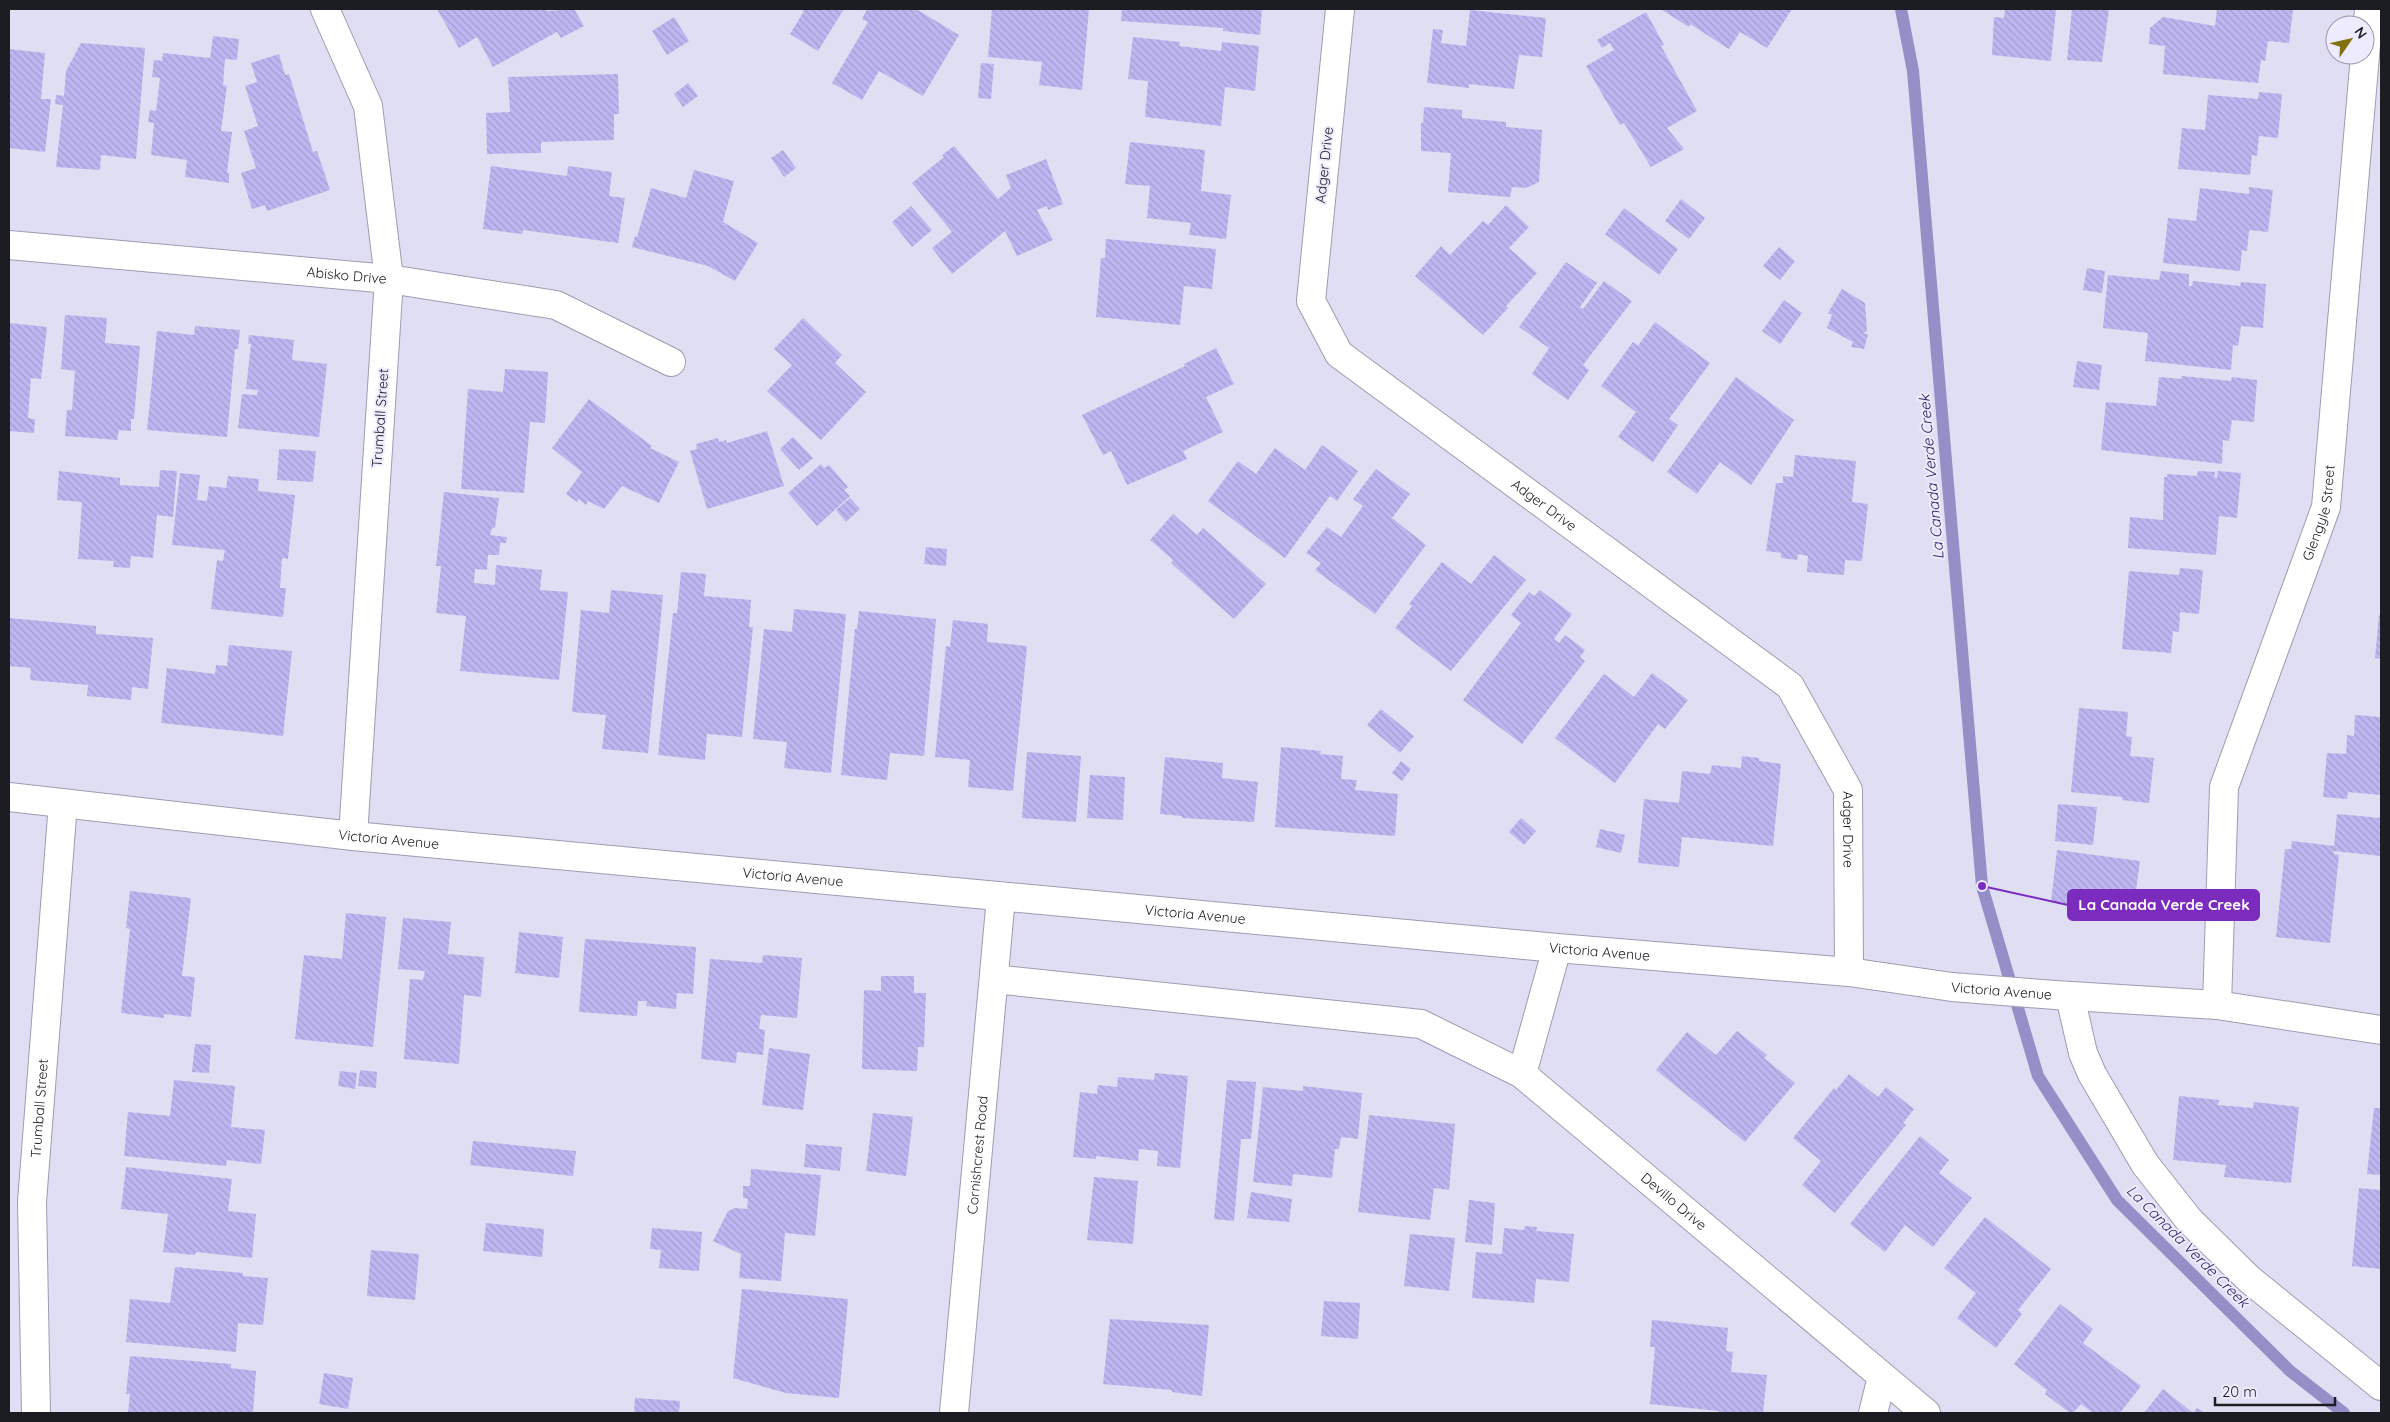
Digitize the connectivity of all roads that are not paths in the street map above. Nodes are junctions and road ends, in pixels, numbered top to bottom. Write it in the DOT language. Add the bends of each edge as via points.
graph roads {
  1 [pos="325,9"];
  2 [pos="1340,9"];
  3 [pos="2370,9"];
  4 [pos="9,245"];
  5 [pos="389,279"];
  6 [pos="671,362"];
  7 [pos="9,797"];
  8 [pos="63,803"];
  9 [pos="353,836"];
  10 [pos="1001,897"];
  11 [pos="1557,948"];
  12 [pos="1849,972"];
  13 [pos="994,979"];
  14 [pos="2062,996"];
  15 [pos="2217,1005"];
  16 [pos="2381,1030"];
  17 [pos="1522,1074"];
  18 [pos="1882,1377"];
  19 [pos="2381,1386"];
  20 [pos="36,1413"];
  21 [pos="954,1413"];
  22 [pos="1873,1413"];
  23 [pos="1926,1413"];
  1 -- 5 [label="street, Trumball Street" via="368,106"];
  2 -- 12 [label="street, Adger Drive" via="1311,301 1339,354 1790,686 1848,790"];
  3 -- 15 [label="street, Glengyle Street" via="2326,507 2224,787"];
  4 -- 5 [label="street, Abisko Drive"];
  5 -- 6 [label="street, Abisko Drive" via="556,305"];
  5 -- 9 [label="street, Trumball Street"];
  7 -- 8 [label="street, Victoria Avenue"];
  8 -- 9 [label="street, Victoria Avenue"];
  8 -- 20 [label="street, Trumball Street" via="32,1202"];
  9 -- 10 [label="street, Victoria Avenue"];
  10 -- 11 [label="street, Victoria Avenue"];
  10 -- 13 [label="street, Cornishcrest Road"];
  11 -- 12 [label="street, Victoria Avenue"];
  11 -- 17 [label="street"];
  12 -- 14 [label="street, Victoria Avenue" via="1952,987"];
  13 -- 17 [label="street" via="1421,1024"];
  13 -- 21 [label="street, Cornishcrest Road"];
  14 -- 15 [label="street, Victoria Avenue"];
  14 -- 19 [label="street" via="2092,1074 2145,1164 2189,1220 2248,1279"];
  15 -- 16 [label="street, Victoria Avenue"];
  17 -- 18 [label="street, Devillo Drive"];
  18 -- 22 [label="street"];
  18 -- 23 [label="street, Devillo Drive"];
}
